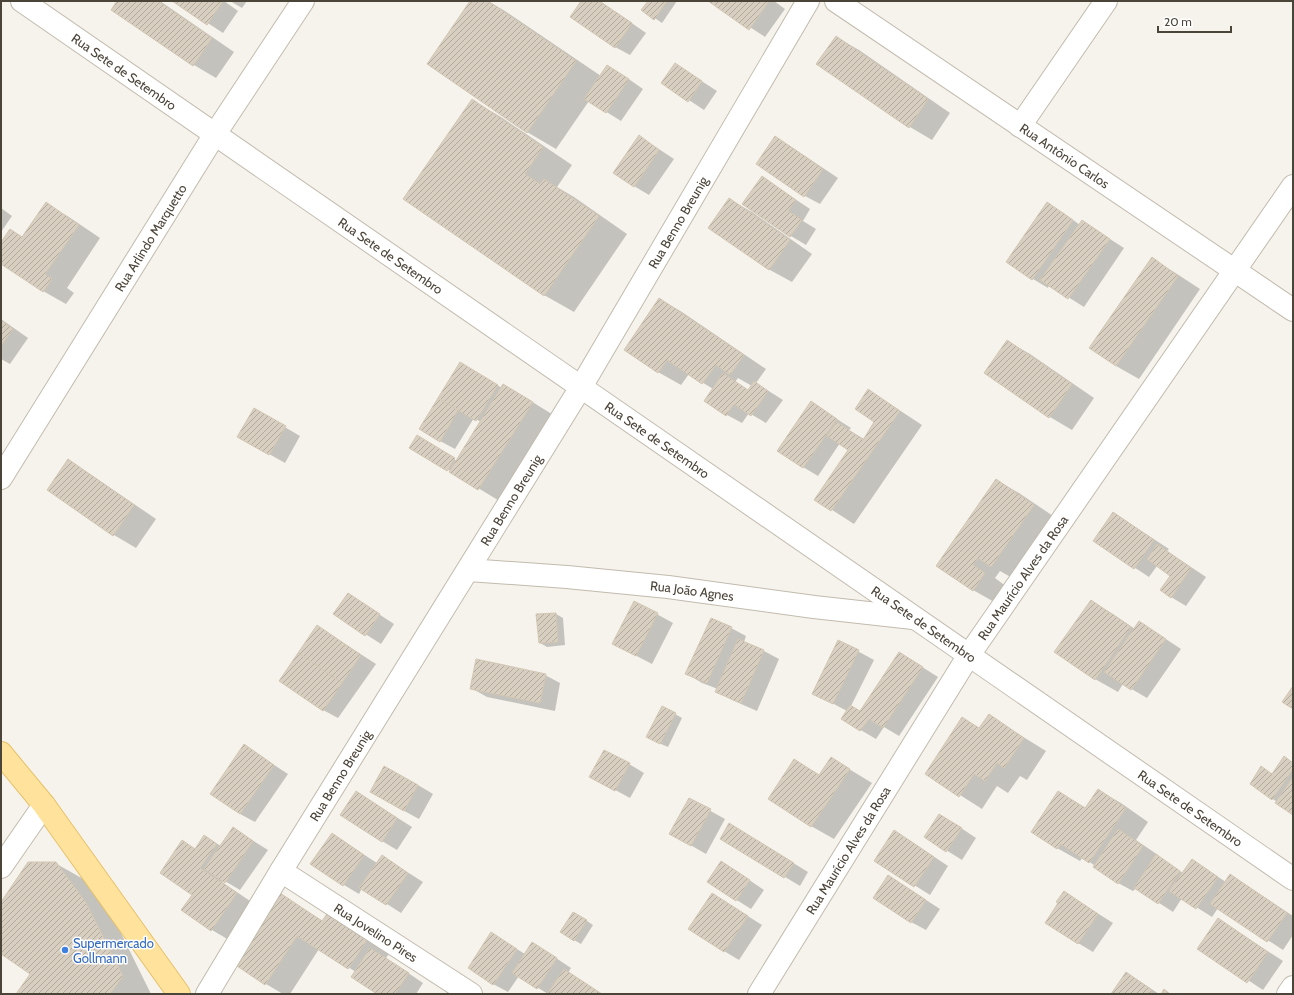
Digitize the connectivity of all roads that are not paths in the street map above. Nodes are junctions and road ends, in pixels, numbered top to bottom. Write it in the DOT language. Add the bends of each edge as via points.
graph roads {
  1 [pos="22,1"];
  2 [pos="303,1"];
  3 [pos="808,1"];
  4 [pos="836,1"];
  5 [pos="1106,1"];
  6 [pos="1020,126"];
  7 [pos="215,134"];
  8 [pos="1293,186"];
  9 [pos="1235,271"];
  10 [pos="1293,310"];
  11 [pos="581,387"];
  12 [pos="1,478"];
  13 [pos="468,570"];
  14 [pos="916,618"];
  15 [pos="969,655"];
  16 [pos="1,753"];
  17 [pos="44,805"];
  18 [pos="1,867"];
  19 [pos="281,871"];
  20 [pos="1293,879"];
  21 [pos="1293,987"];
  22 [pos="179,994"];
  23 [pos="208,994"];
  24 [pos="471,994"];
  25 [pos="759,994"];
  26 [pos="1288,994"];
  1 -- 7 [label="street, Rua Sete de Setembro"];
  2 -- 7 [label="street, Rua Arlindo Marquetto"];
  3 -- 11 [label="street, Rua Benno Breunig"];
  4 -- 6 [label="street, Rua Antônio Carlos"];
  5 -- 6 [label="street"];
  6 -- 9 [label="street, Rua Antônio Carlos"];
  7 -- 11 [label="street, Rua Sete de Setembro"];
  7 -- 12 [label="street, Rua Arlindo Marquetto"];
  8 -- 9 [label="street, Rua Maurício Alves da Rosa"];
  9 -- 10 [label="street, Rua Antônio Carlos"];
  9 -- 15 [label="street, Rua Maurício Alves da Rosa"];
  11 -- 13 [label="street, Rua Benno Breunig"];
  11 -- 14 [label="street, Rua Sete de Setembro"];
  13 -- 14 [label="street, Rua João Agnes" via="668,587"];
  13 -- 19 [label="street, Rua Benno Breunig"];
  14 -- 15 [label="street, Rua Sete de Setembro"];
  15 -- 20 [label="street, Rua Sete de Setembro"];
  15 -- 25 [label="street, Rua Maurício Alves da Rosa"];
  16 -- 17 [label="main road"];
  17 -- 18 [label="street"];
  17 -- 22 [label="main road"];
  19 -- 23 [label="street, Rua Benno Breunig"];
  19 -- 24 [label="street, Rua Jovelino Pires"];
  21 -- 26 [label="street"];
}
